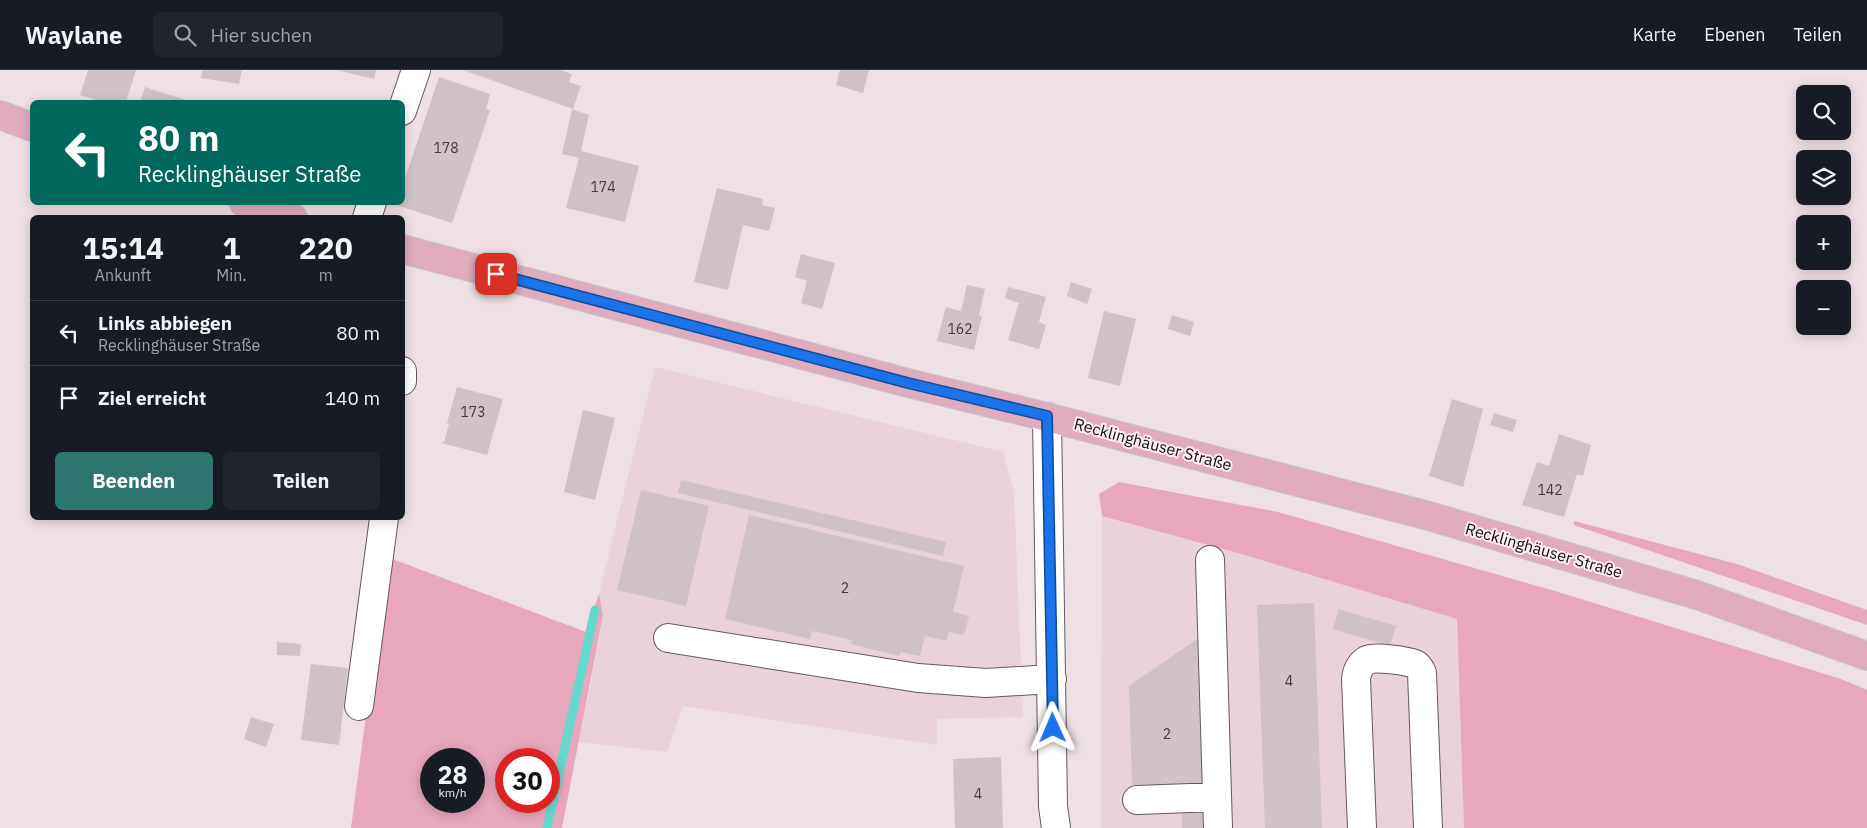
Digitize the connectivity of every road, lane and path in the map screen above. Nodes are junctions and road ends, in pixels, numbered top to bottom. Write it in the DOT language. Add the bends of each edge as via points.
graph roads {
  1 [pos="416,70"];
  2 [pos="405,101"];
  3 [pos="0,115"];
  4 [pos="30,126"];
  5 [pos="252,205"];
  6 [pos="284,215"];
  7 [pos="405,250"];
  8 [pos="1047,416"];
  9 [pos="384,520"];
  10 [pos="1210,560"];
  11 [pos="668,638"];
  12 [pos="1867,656"];
  13 [pos="1052,679"];
  14 [pos="359,706"];
  15 [pos="1217,797"];
  16 [pos="1137,800"];
  17 [pos="1056,828"];
  18 [pos="1218,828"];
  19 [pos="1362,828"];
  20 [pos="1428,828"];
  1 -- 2 [label="street"];
  3 -- 4 [label="main road"];
  5 -- 6 [label="main road"];
  7 -- 8 [label="main road, Recklinghäuser Straße" via="908,383"];
  8 -- 12 [label="main road, Recklinghäuser Straße" via="1429,516 1697,595"];
  8 -- 13 [label="street"];
  9 -- 14 [label="street"];
  10 -- 15 [label="street"];
  11 -- 13 [label="street" via="918,678 986,683"];
  13 -- 17 [label="street"];
  15 -- 16 [label="street"];
  15 -- 18 [label="street"];
  19 -- 20 [label="street" via="1356,679 1360,666 1374,658 1413,663 1420,667 1422,673"];
}
